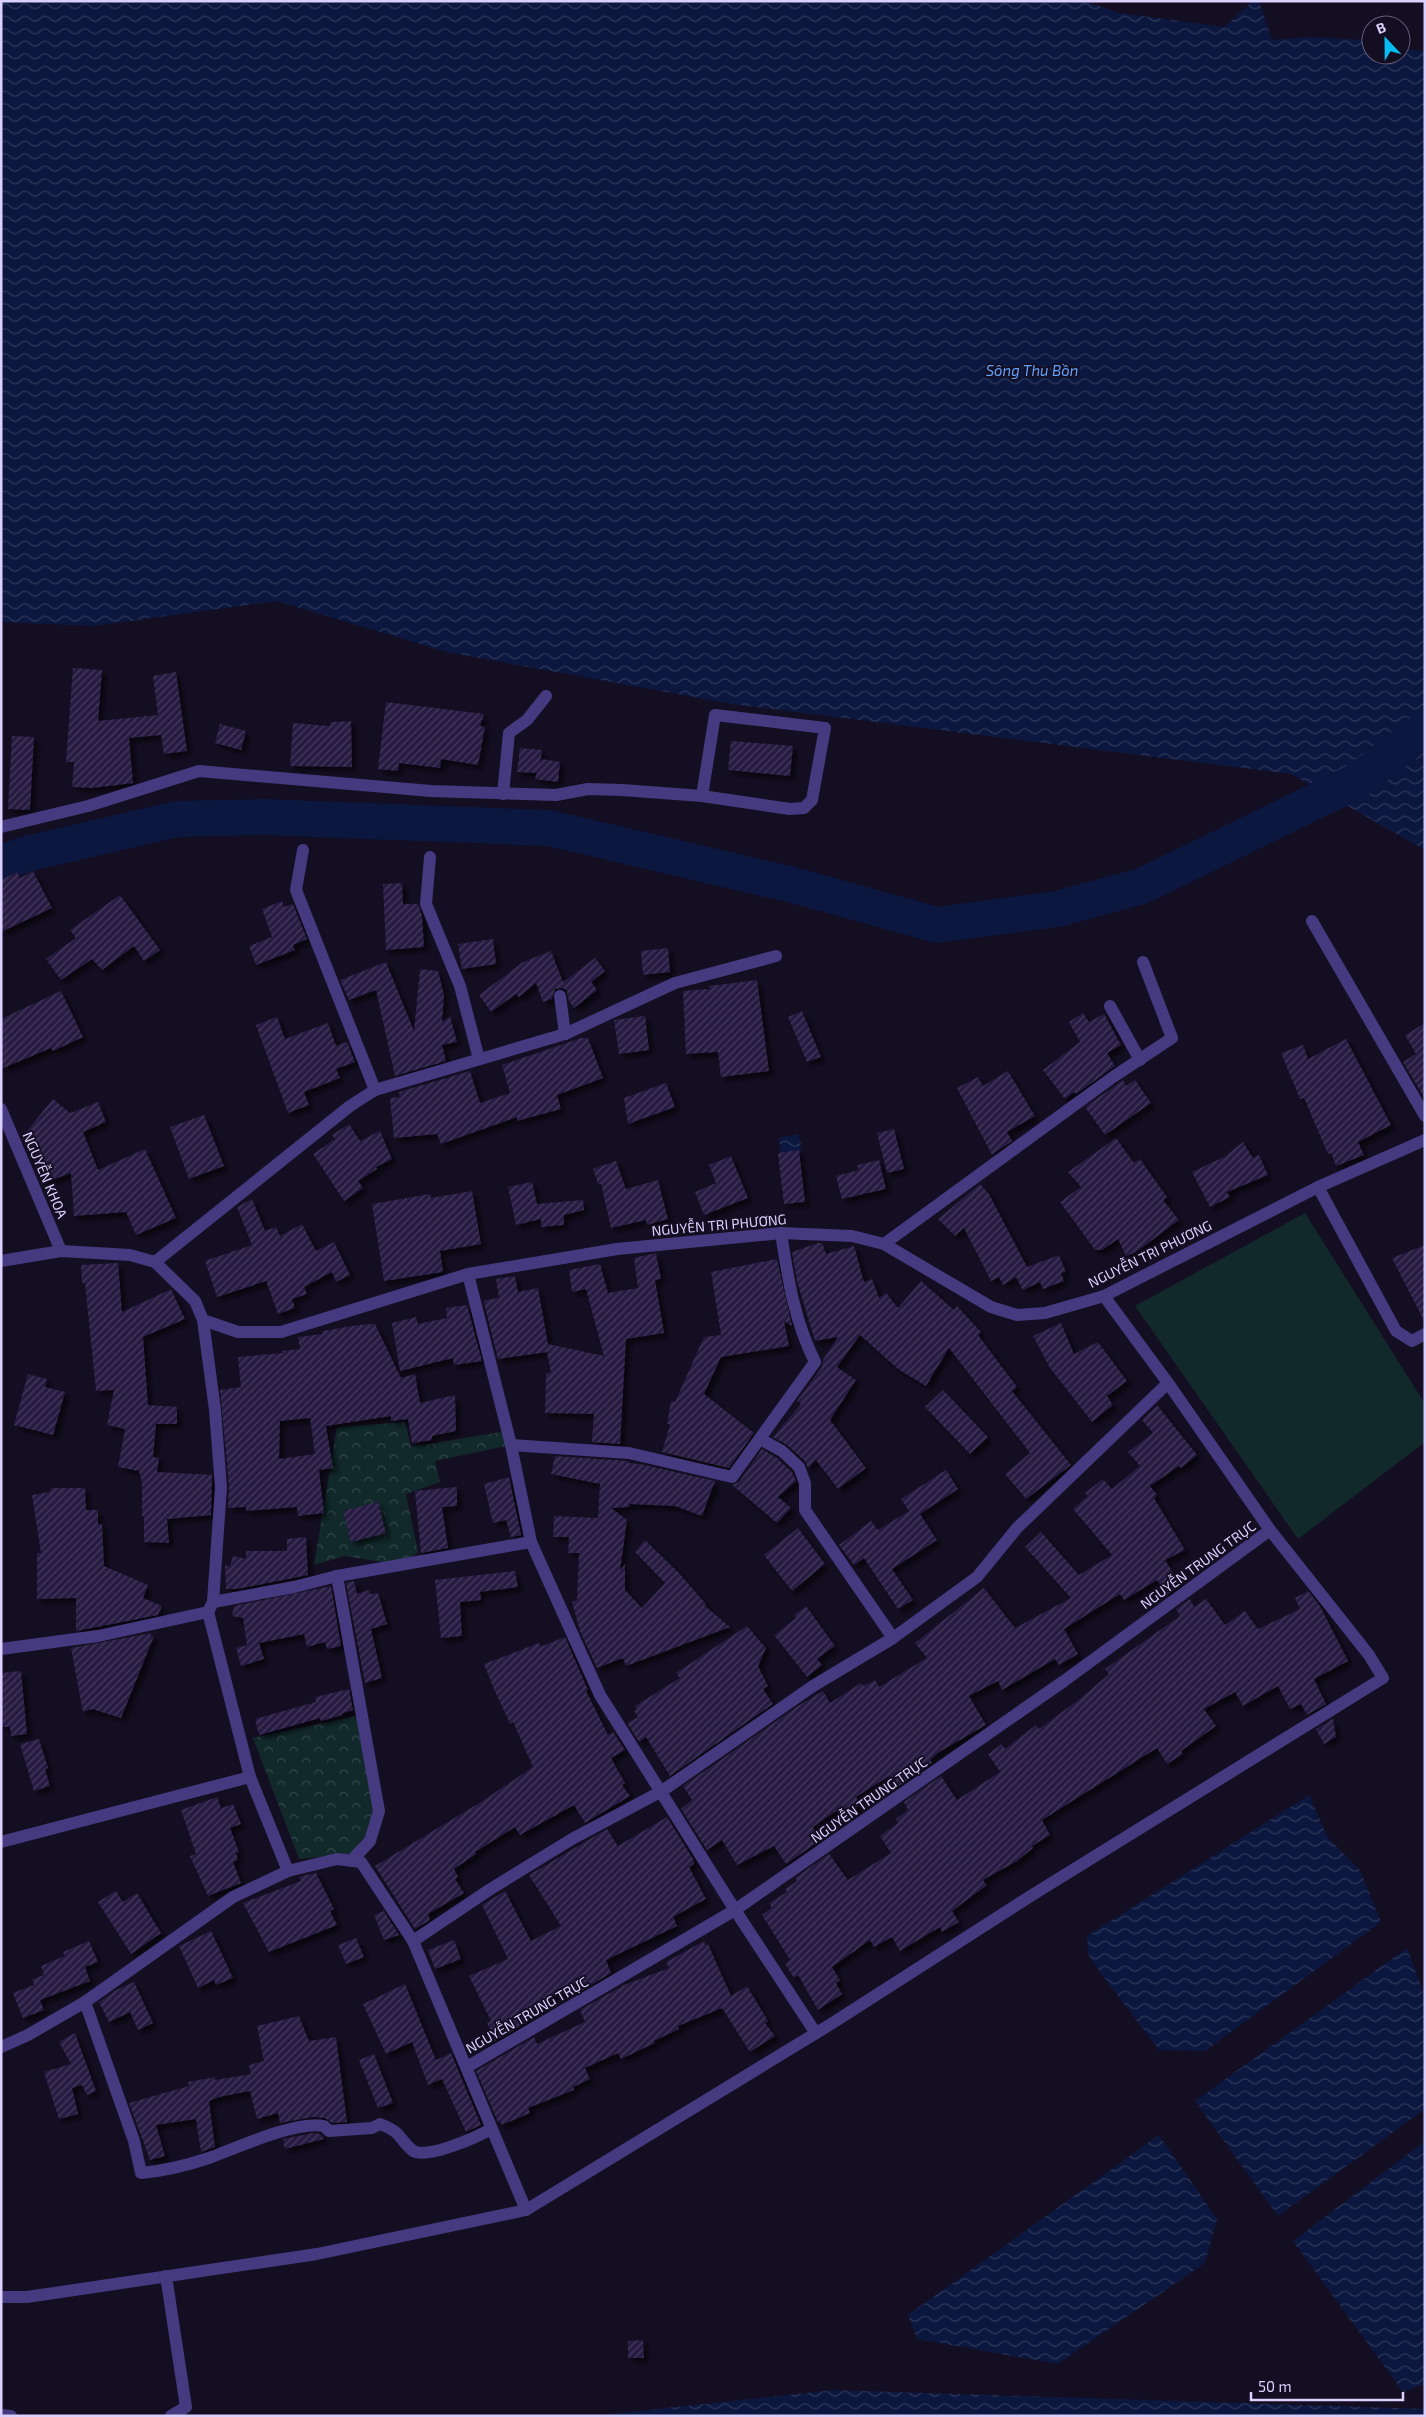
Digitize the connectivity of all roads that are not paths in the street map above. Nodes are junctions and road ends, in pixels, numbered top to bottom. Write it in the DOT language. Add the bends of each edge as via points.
graph roads {
  1 [pos="546,696"];
  2 [pos="503,794"];
  3 [pos="702,796"];
  4 [pos="1,827"];
  5 [pos="304,850"];
  6 [pos="430,857"];
  7 [pos="1312,922"];
  8 [pos="776,956"];
  9 [pos="1142,962"];
  10 [pos="560,996"];
  11 [pos="1110,1006"];
  12 [pos="565,1034"];
  13 [pos="478,1059"];
  14 [pos="1140,1060"];
  15 [pos="375,1090"];
  16 [pos="1,1109"];
  17 [pos="1425,1116"];
  18 [pos="1425,1140"];
  19 [pos="1318,1188"];
  20 [pos="781,1233"];
  21 [pos="884,1244"];
  22 [pos="61,1251"];
  23 [pos="1,1261"];
  24 [pos="155,1262"];
  25 [pos="468,1274"];
  26 [pos="1104,1296"];
  27 [pos="203,1320"];
  28 [pos="1425,1334"];
  29 [pos="1168,1383"];
  30 [pos="760,1439"];
  31 [pos="511,1445"];
  32 [pos="1270,1530"];
  33 [pos="531,1542"];
  34 [pos="337,1576"];
  35 [pos="210,1607"];
  36 [pos="893,1638"];
  37 [pos="1,1649"];
  38 [pos="250,1777"];
  39 [pos="662,1791"];
  40 [pos="1,1842"];
  41 [pos="351,1861"];
  42 [pos="288,1871"];
  43 [pos="735,1910"];
  44 [pos="413,1941"];
  45 [pos="85,2002"];
  46 [pos="815,2032"];
  47 [pos="1,2047"];
  48 [pos="467,2067"];
  49 [pos="491,2129"];
  50 [pos="526,2210"];
  51 [pos="166,2276"];
  52 [pos="1,2297"];
  53 [pos="1,2415"];
  54 [pos="11,2416"];
  55 [pos="171,2416"];
  1 -- 2 [label="street" via="527,720 509,733"];
  2 -- 3 [label="street" via="556,795 588,789"];
  2 -- 4 [label="street" via="431,792 199,771 88,806"];
  3 -- 3 [label="street" via="715,715 825,728 812,800 804,808 790,809"];
  5 -- 15 [label="street" via="296,890"];
  6 -- 13 [label="street" via="426,904 460,986"];
  7 -- 17 [label="street"];
  8 -- 12 [label="street" via="675,983"];
  9 -- 14 [label="street" via="1172,1038"];
  10 -- 12 [label="street"];
  11 -- 14 [label="street"];
  12 -- 13 [label="street"];
  13 -- 15 [label="street"];
  14 -- 21 [label="street"];
  15 -- 24 [label="street" via="350,1106"];
  16 -- 22 [label="street, NGUYỄN KHOA"];
  18 -- 19 [label="street, NGUYỄN TRI PHƯƠNG"];
  19 -- 26 [label="street, NGUYỄN TRI PHƯƠNG"];
  19 -- 28 [label="street" via="1396,1331 1412,1341"];
  20 -- 21 [label="street, NGUYỄN TRI PHƯƠNG" via="852,1236"];
  20 -- 25 [label="street, NGUYỄN TRI PHƯƠNG" via="617,1249"];
  20 -- 30 [label="street" via="801,1335 815,1362"];
  21 -- 26 [label="street, NGUYỄN TRI PHƯƠNG" via="991,1307 1018,1314 1045,1313"];
  22 -- 23 [label="street"];
  22 -- 24 [label="street" via="130,1255"];
  24 -- 27 [label="street" via="195,1301"];
  25 -- 27 [label="street, NGUYỄN TRI PHƯƠNG" via="281,1332 238,1332"];
  25 -- 31 [label="street"];
  26 -- 29 [label="street"];
  27 -- 35 [label="street" via="215,1410 220,1487"];
  29 -- 32 [label="street"];
  29 -- 36 [label="street" via="1017,1528 977,1577"];
  30 -- 31 [label="street" via="732,1476 629,1453"];
  30 -- 36 [label="street" via="782,1451 799,1467 804,1483 805,1510"];
  31 -- 33 [label="street"];
  32 -- 43 [label="street, NGUYỄN TRUNG TRỰC" via="1064,1682"];
  32 -- 46 [label="street" via="1369,1655 1382,1678"];
  33 -- 34 [label="street"];
  33 -- 39 [label="street" via="600,1695"];
  34 -- 35 [label="street"];
  34 -- 41 [label="street" via="378,1811 370,1841"];
  35 -- 37 [label="street" via="98,1636"];
  35 -- 38 [label="street"];
  36 -- 39 [label="street" via="814,1686"];
  38 -- 40 [label="street"];
  38 -- 42 [label="street"];
  39 -- 43 [label="street"];
  39 -- 44 [label="street" via="563,1844"];
  41 -- 42 [label="street" via="337,1859"];
  41 -- 44 [label="street" via="361,1862"];
  42 -- 45 [label="street" via="233,1897"];
  43 -- 46 [label="street"];
  43 -- 48 [label="street, NGUYỄN TRUNG TRỰC"];
  44 -- 48 [label="street"];
  45 -- 47 [label="street"];
  45 -- 49 [label="street" via="134,2140 141,2173 206,2159 283,2131 314,2126 324,2126 329,2132 372,2128 380,2124 399,2133 412,2151 419,2154 433,2153"];
  46 -- 50 [label="street"];
  48 -- 49 [label="street"];
  49 -- 50 [label="street"];
  50 -- 51 [label="street" via="317,2254"];
  51 -- 52 [label="street" via="27,2297"];
  51 -- 55 [label="street" via="186,2407"];
  53 -- 54 [label="street"];
}
